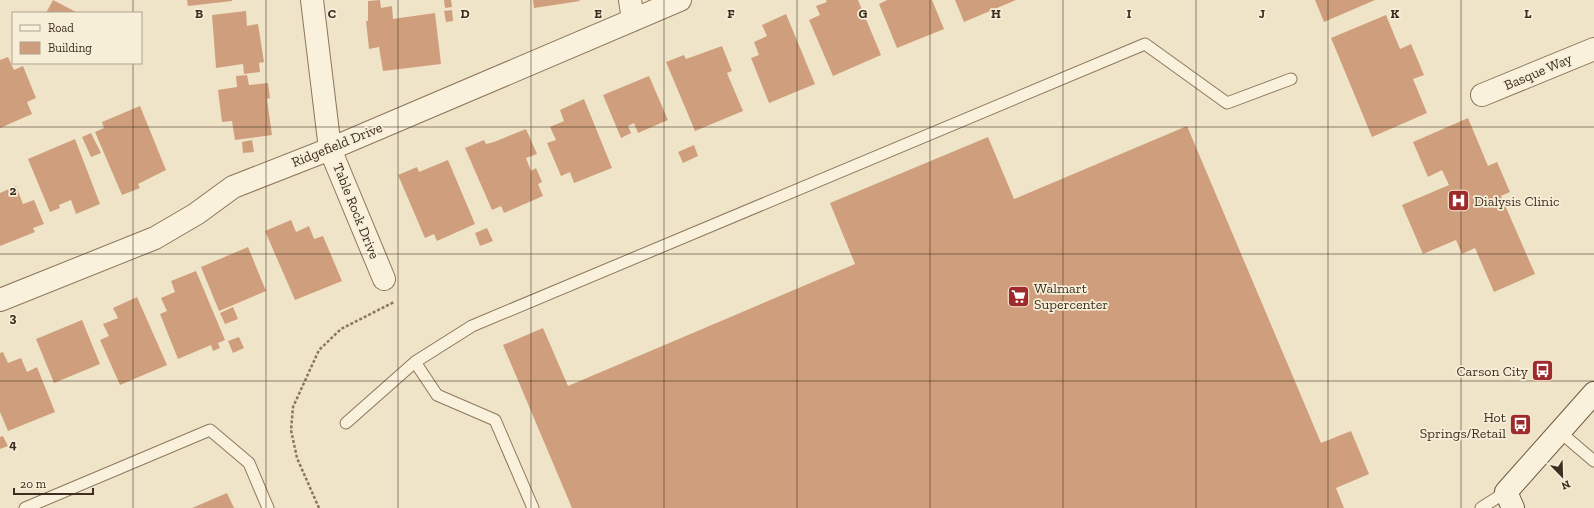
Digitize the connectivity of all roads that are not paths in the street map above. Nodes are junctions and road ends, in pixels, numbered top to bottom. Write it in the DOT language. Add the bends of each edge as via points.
graph roads {
  1 [pos="312,0"];
  2 [pos="680,0"];
  3 [pos="631,10"];
  4 [pos="1594,49"];
  5 [pos="1291,79"];
  6 [pos="1482,95"];
  7 [pos="330,149"];
  8 [pos="384,279"];
  9 [pos="0,300"];
  10 [pos="415,362"];
  11 [pos="1594,393"];
  12 [pos="346,423"];
  13 [pos="1560,432"];
  14 [pos="1594,461"];
  15 [pos="1509,500"];
  16 [pos="25,508"];
  17 [pos="268,508"];
  18 [pos="533,508"];
  19 [pos="1481,508"];
  1 -- 7 [label="street, Table Rock Drive"];
  2 -- 3 [label="street, Ridgefield Drive"];
  3 -- 7 [label="street, Ridgefield Drive"];
  4 -- 6 [label="street, Basque Way"];
  5 -- 10 [label="lane" via="1227,102 1145,44 472,326"];
  7 -- 8 [label="street, Table Rock Drive"];
  7 -- 9 [label="street, Ridgefield Drive" via="233,187 196,214 155,238"];
  10 -- 12 [label="lane"];
  10 -- 18 [label="lane" via="437,395 495,420"];
  11 -- 13 [label="street"];
  13 -- 14 [label="lane"];
  13 -- 15 [label="street"];
  15 -- 19 [label="lane"];
  16 -- 17 [label="lane" via="210,430 249,464"];
}
